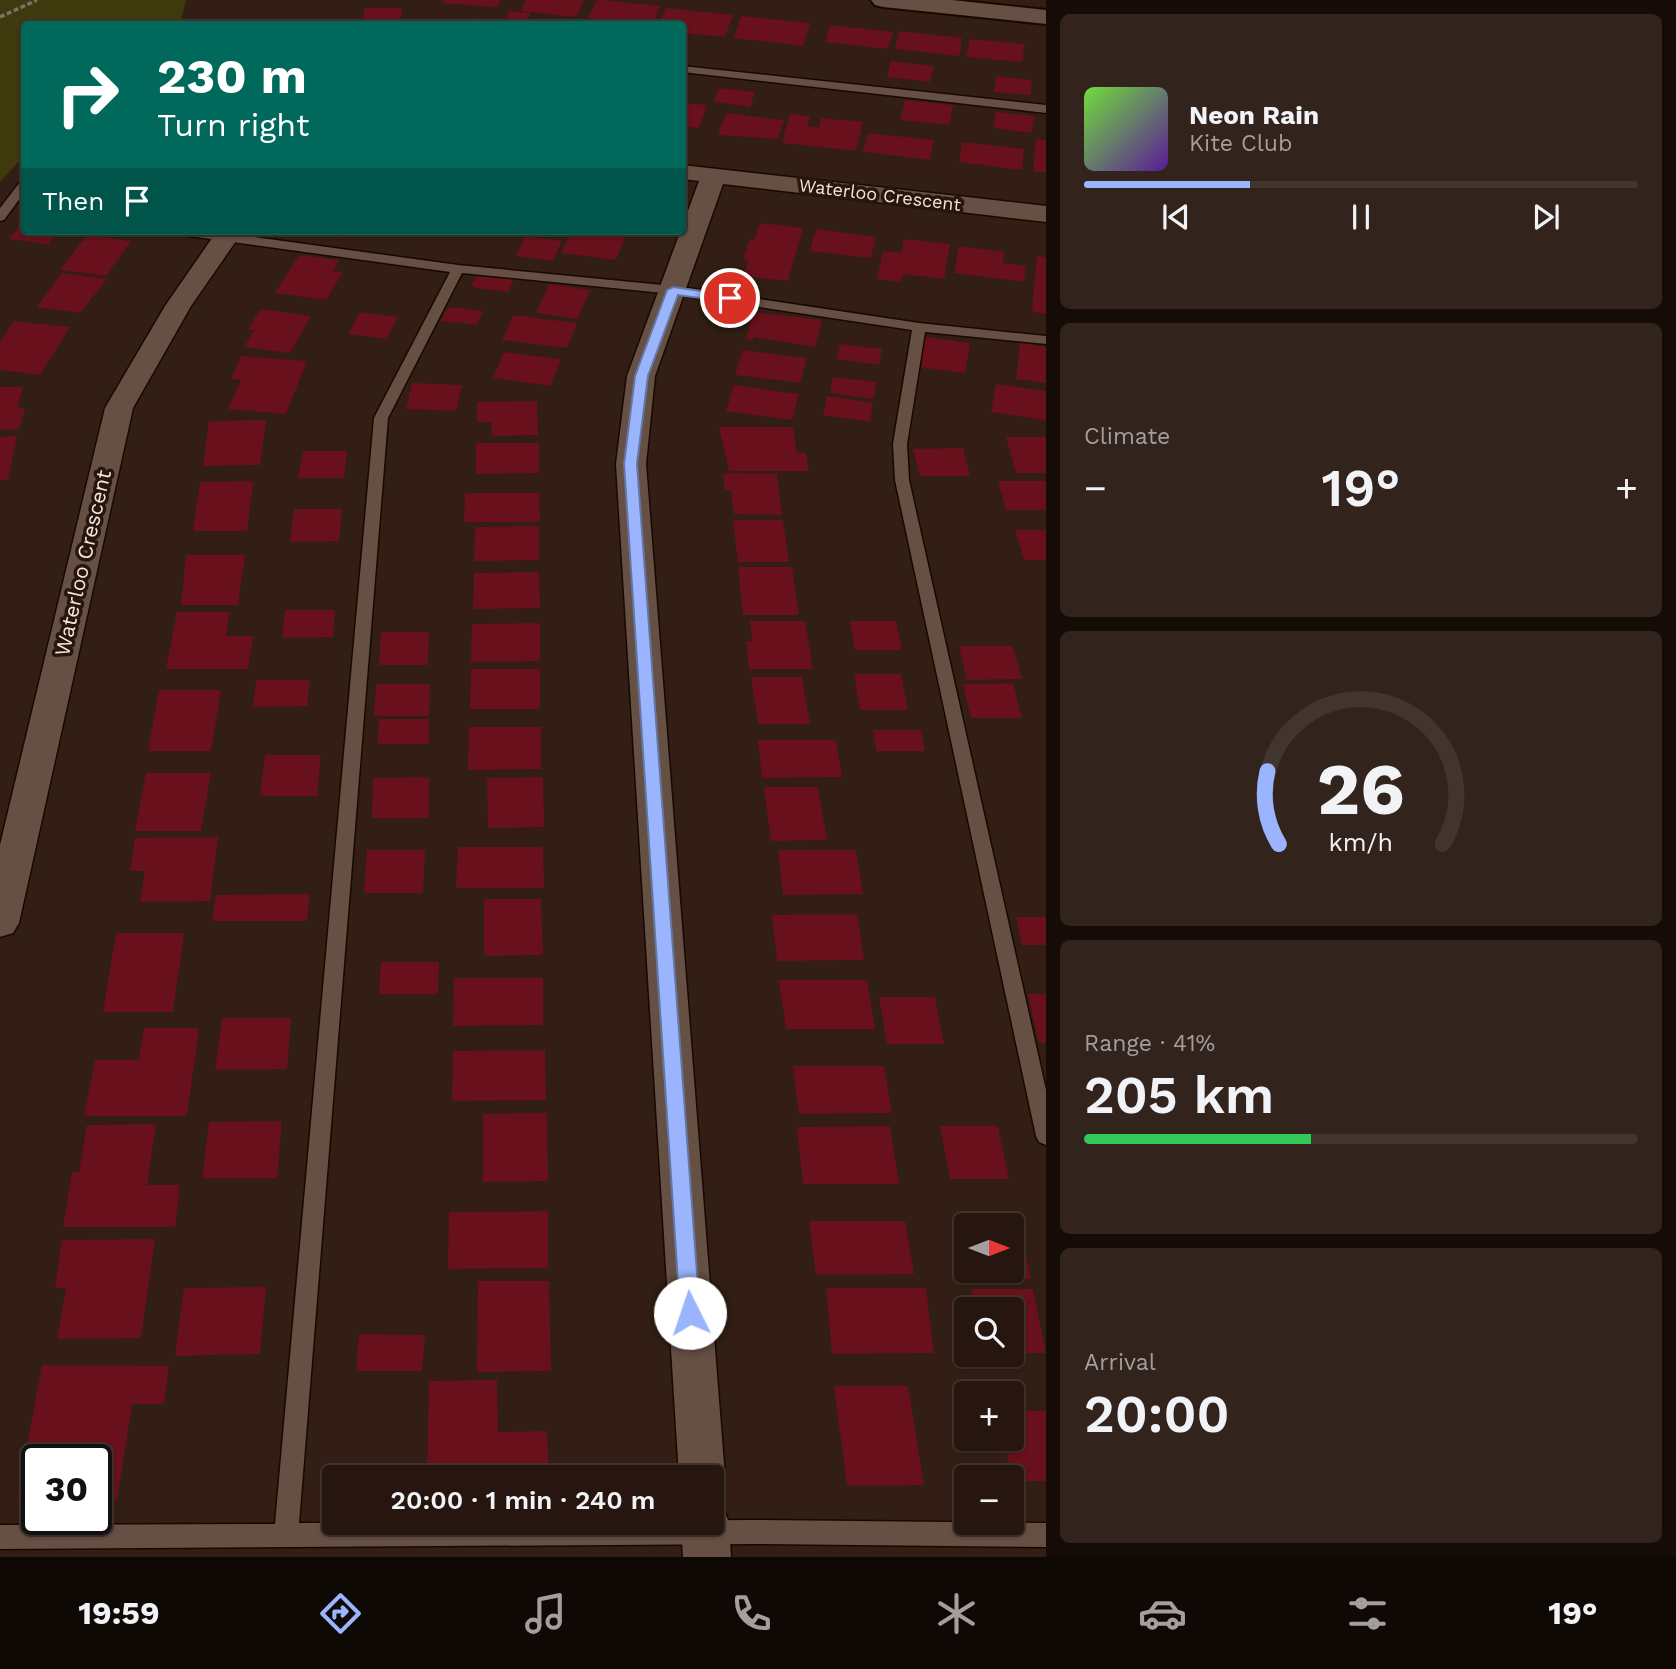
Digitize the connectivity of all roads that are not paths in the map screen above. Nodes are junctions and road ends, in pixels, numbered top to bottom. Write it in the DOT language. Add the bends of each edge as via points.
graph roads {
  1 [pos="883,0"];
  2 [pos="1046,17"];
  3 [pos="686,69"];
  4 [pos="1046,109"];
  5 [pos="698,174"];
  6 [pos="21,189"];
  7 [pos="21,212"];
  8 [pos="3,213"];
  9 [pos="1046,214"];
  10 [pos="686,230"];
  11 [pos="227,235"];
  12 [pos="235,235"];
  13 [pos="685,235"];
  14 [pos="458,269"];
  15 [pos="673,290"];
  16 [pos="919,327"];
  17 [pos="1046,340"];
  18 [pos="0,923"];
  19 [pos="1046,1136"];
  20 [pos="701,1465"];
  21 [pos="286,1534"];
  22 [pos="1046,1535"];
  23 [pos="0,1537"];
  24 [pos="706,1538"];
  1 -- 2 [label="main road"];
  3 -- 4 [label="lane"];
  5 -- 9 [label="street, Waterloo Crescent"];
  5 -- 10 [label="street, Waterloo Crescent"];
  6 -- 8 [label="lane"];
  7 -- 8 [label="lane"];
  11 -- 18 [label="street, Waterloo Crescent" via="178,306 119,408"];
  12 -- 14 [label="lane"];
  13 -- 15 [label="street, Waterloo Crescent"];
  14 -- 15 [label="lane"];
  14 -- 21 [label="lane" via="380,418"];
  15 -- 16 [label="lane"];
  15 -- 20 [label="street, Waterloo Crescent" via="641,376 631,464"];
  16 -- 17 [label="lane"];
  16 -- 19 [label="lane" via="900,444 902,480"];
  21 -- 23 [label="lane"];
  21 -- 24 [label="lane"];
  22 -- 24 [label="lane"];
}
